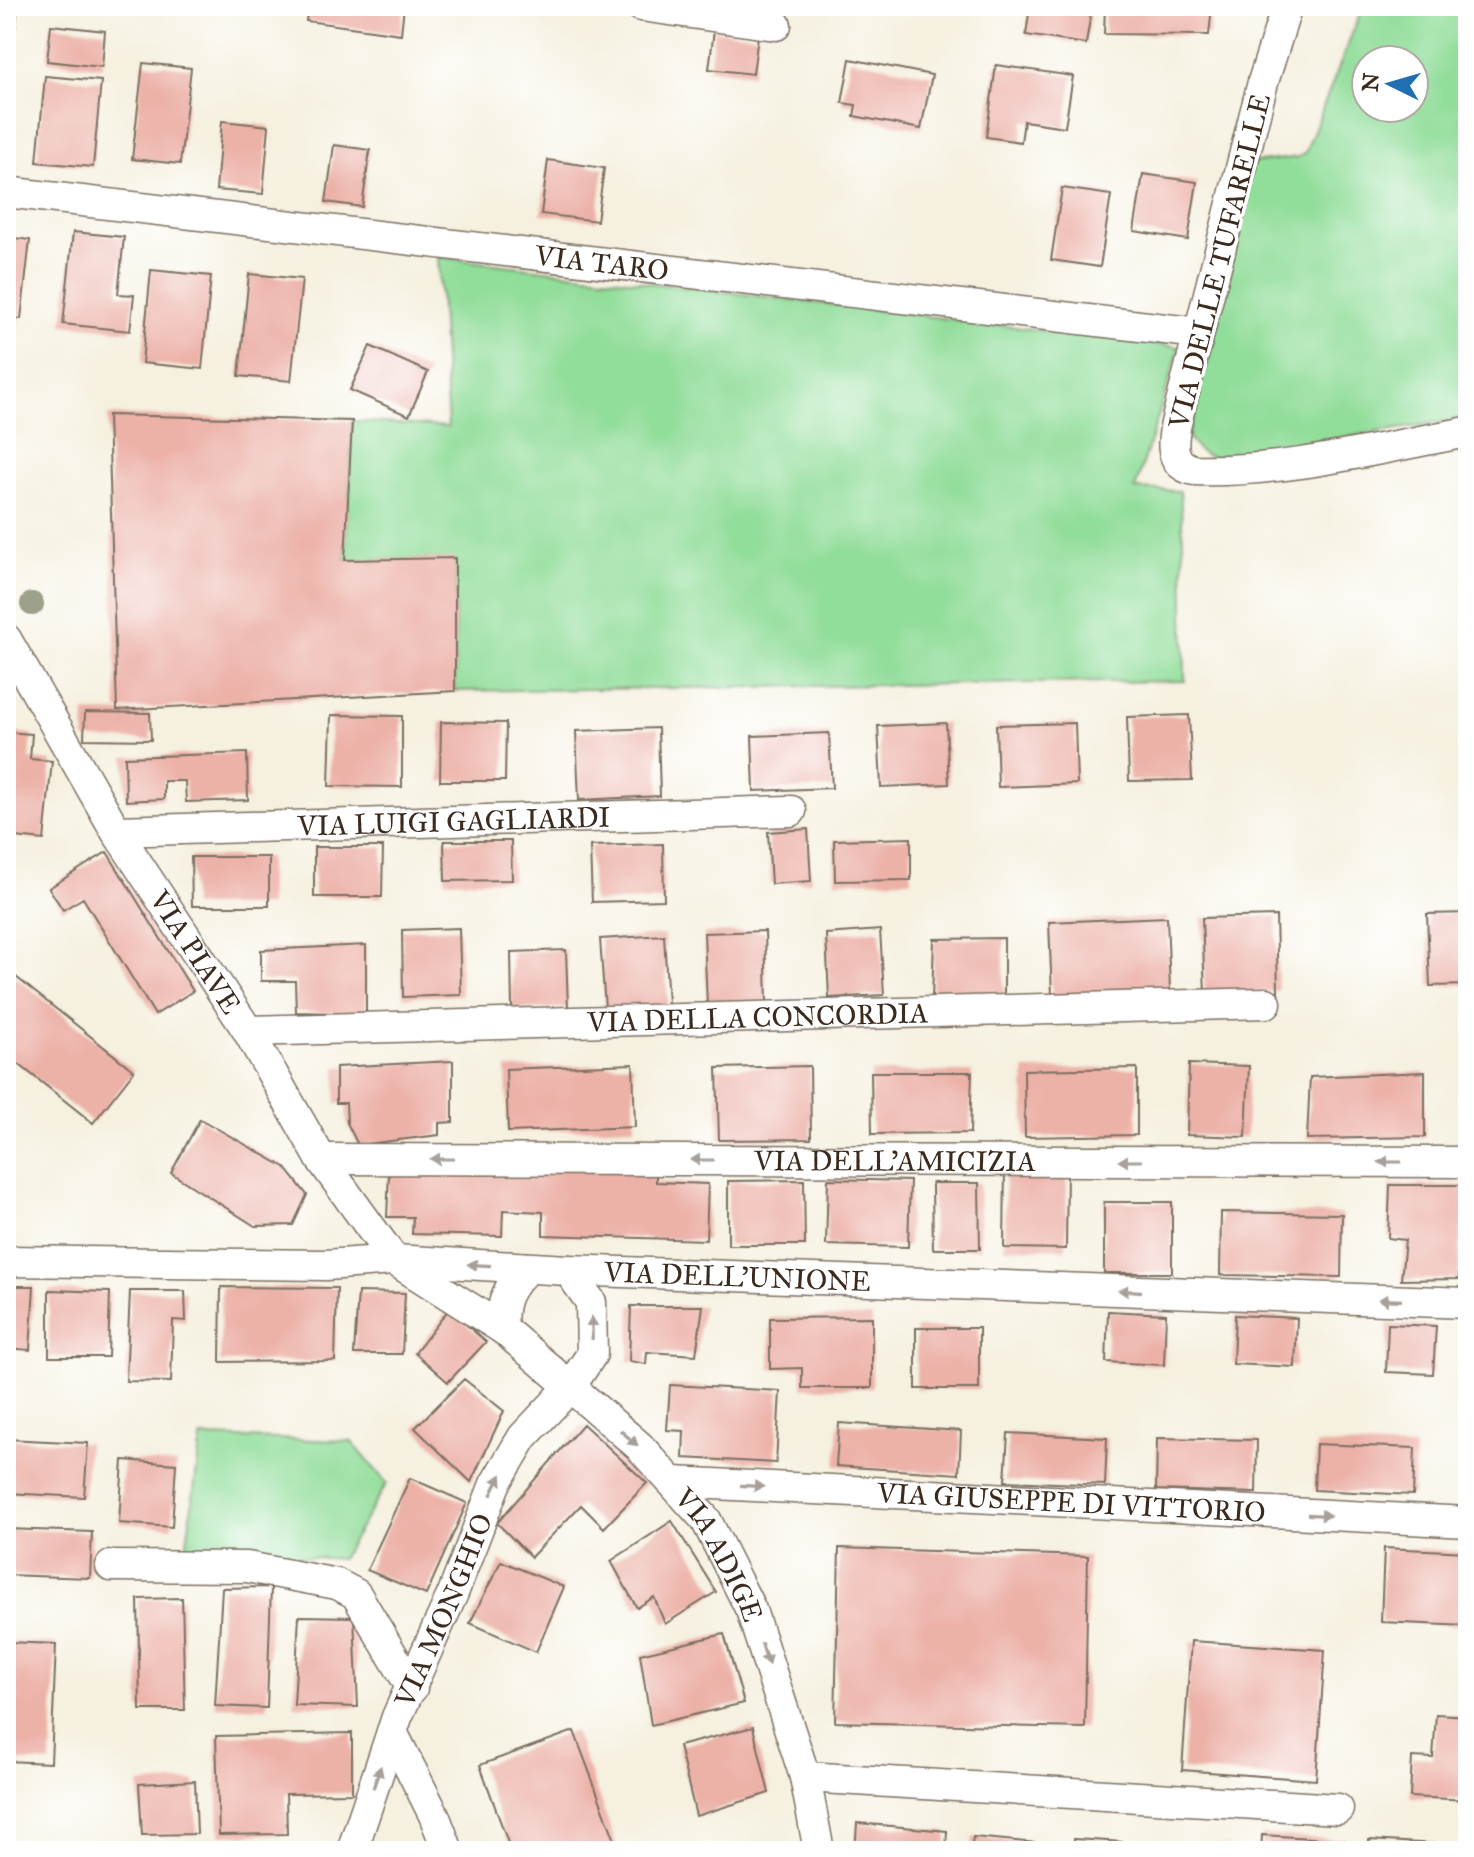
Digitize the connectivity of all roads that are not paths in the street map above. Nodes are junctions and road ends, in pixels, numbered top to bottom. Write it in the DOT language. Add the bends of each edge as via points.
graph roads {
  1 [pos="641,6"];
  2 [pos="1287,6"];
  3 [pos="776,25"];
  4 [pos="6,192"];
  5 [pos="1199,333"];
  6 [pos="1468,432"];
  7 [pos="6,639"];
  8 [pos="791,811"];
  9 [pos="116,831"];
  10 [pos="1266,1003"];
  11 [pos="248,1031"];
  12 [pos="321,1159"];
  13 [pos="1468,1162"];
  14 [pos="394,1260"];
  15 [pos="6,1261"];
  16 [pos="528,1268"];
  17 [pos="568,1270"];
  18 [pos="1468,1303"];
  19 [pos="503,1329"];
  20 [pos="570,1387"];
  21 [pos="674,1482"];
  22 [pos="1468,1522"];
  23 [pos="111,1566"];
  24 [pos="412,1688"];
  25 [pos="392,1732"];
  26 [pos="805,1777"];
  27 [pos="1338,1809"];
  28 [pos="352,1851"];
  29 [pos="448,1851"];
  30 [pos="819,1851"];
  1 -- 3 [label="street"];
  2 -- 5 [label="street, VIA DELLE TUFARELLE"];
  4 -- 5 [label="street, VIA TARO"];
  5 -- 6 [label="street, VIA DELLE TUFARELLE" via="1174,434 1174,453 1184,468 1207,471 1286,463"];
  7 -- 9 [label="street, VIA PIAVE"];
  8 -- 9 [label="street, VIA LUIGI GAGLIARDI"];
  9 -- 11 [label="street, VIA PIAVE"];
  10 -- 11 [label="street, VIA DELLA CONCORDIA"];
  11 -- 12 [label="street, VIA PIAVE"];
  13 -- 12 [label="street, VIA DELL'AMICIZIA, one-way"];
  12 -- 14 [label="street, VIA PIAVE"];
  14 -- 15 [label="street, VIA DELL'UNIONE" via="326,1265"];
  16 -- 14 [label="street, VIA DELL'UNIONE, one-way"];
  14 -- 19 [label="street, VIA ADIGE"];
  16 -- 17 [label="street, VIA DELL'UNIONE"];
  16 -- 19 [label="street" via="510,1285 501,1311"];
  18 -- 17 [label="street, VIA DELL'UNIONE, one-way"];
  20 -- 17 [label="street, VIA MONGHIO, one-way" via="592,1354 591,1302"];
  19 -- 20 [label="street, VIA ADIGE"];
  20 -- 21 [label="street, VIA ADIGE, one-way"];
  24 -- 20 [label="street, VIA MONGHIO, one-way" via="495,1484 523,1437"];
  21 -- 22 [label="street, VIA GIUSEPPE DI VITTORIO, one-way"];
  21 -- 26 [label="street, VIA ADIGE, one-way" via="706,1520 751,1610"];
  23 -- 24 [label="street" via="247,1567 337,1584 356,1594"];
  24 -- 25 [label="street, VIA MONGHIO"];
  28 -- 25 [label="street, VIA MONGHIO, one-way"];
  25 -- 29 [label="street"];
  26 -- 27 [label="street"];
  26 -- 30 [label="street, VIA ADIGE"];
}
